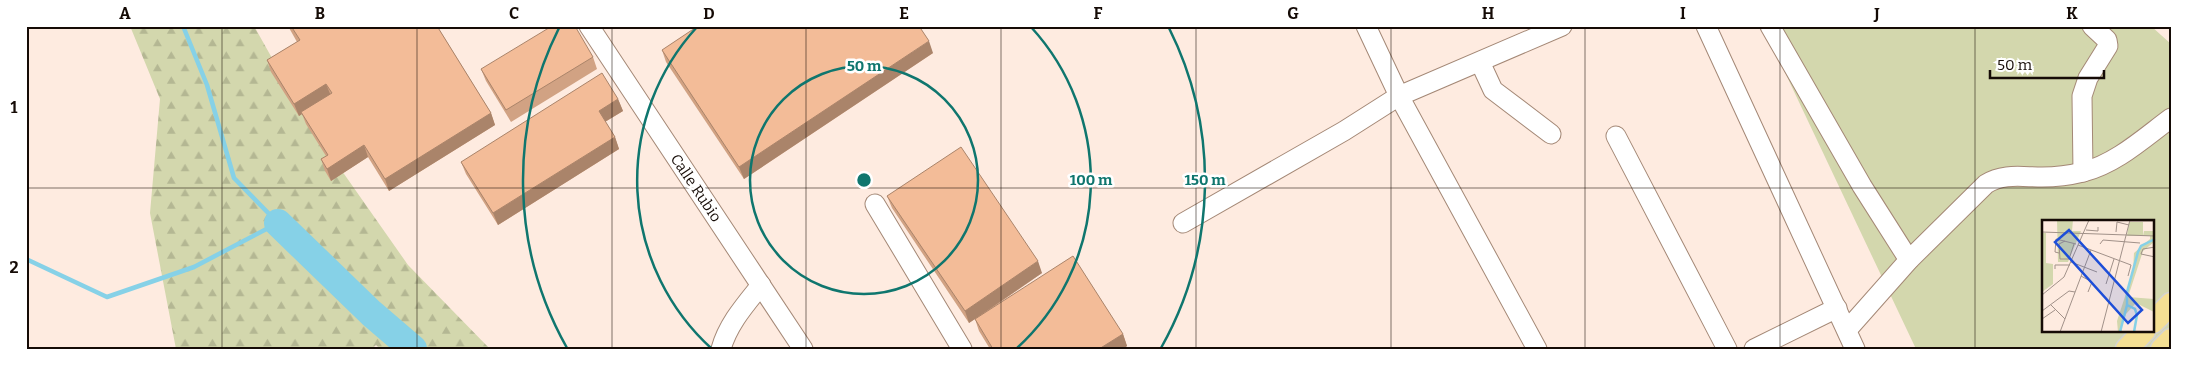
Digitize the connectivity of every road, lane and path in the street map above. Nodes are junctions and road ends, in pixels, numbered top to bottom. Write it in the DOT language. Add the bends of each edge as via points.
graph roads {
  1 [pos="588,26"];
  2 [pos="1366,26"];
  3 [pos="1562,26"];
  4 [pos="1706,26"];
  5 [pos="1770,26"];
  6 [pos="2092,26"];
  7 [pos="1480,62"];
  8 [pos="1399,96"];
  9 [pos="2171,118"];
  10 [pos="1551,134"];
  11 [pos="1616,136"];
  12 [pos="2083,172"];
  13 [pos="875,204"];
  14 [pos="1183,223"];
  15 [pos="1909,260"];
  16 [pos="761,285"];
  17 [pos="2171,304"];
  18 [pos="1837,308"];
  19 [pos="2154,321"];
  20 [pos="1847,330"];
  21 [pos="2143,332"];
  22 [pos="2171,340"];
  23 [pos="720,349"];
  24 [pos="804,349"];
  25 [pos="962,349"];
  26 [pos="1537,349"];
  27 [pos="1727,349"];
  28 [pos="1754,349"];
  29 [pos="1855,349"];
  30 [pos="2127,349"];
  31 [pos="2162,349"];
  1 -- 16 [label="street, Calle Rubio"];
  2 -- 8 [label="street"];
  3 -- 7 [label="street"];
  4 -- 18 [label="street"];
  5 -- 15 [label="street" via="1862,186"];
  6 -- 12 [label="street" via="2107,40 2108,46 2088,78 2082,96"];
  7 -- 8 [label="street"];
  7 -- 10 [label="street" via="1493,90"];
  8 -- 14 [label="street"];
  8 -- 26 [label="street"];
  9 -- 12 [label="street" via="2110,161"];
  11 -- 27 [label="street"];
  12 -- 15 [label="street" via="1994,179"];
  13 -- 25 [label="street"];
  15 -- 20 [label="street"];
  16 -- 23 [label="street" via="738,313"];
  16 -- 24 [label="street, Calle Rubio"];
  17 -- 19 [label="main road"];
  18 -- 20 [label="street"];
  18 -- 28 [label="street"];
  20 -- 29 [label="street"];
  21 -- 30 [label="main road"];
  22 -- 31 [label="main road"];
}
